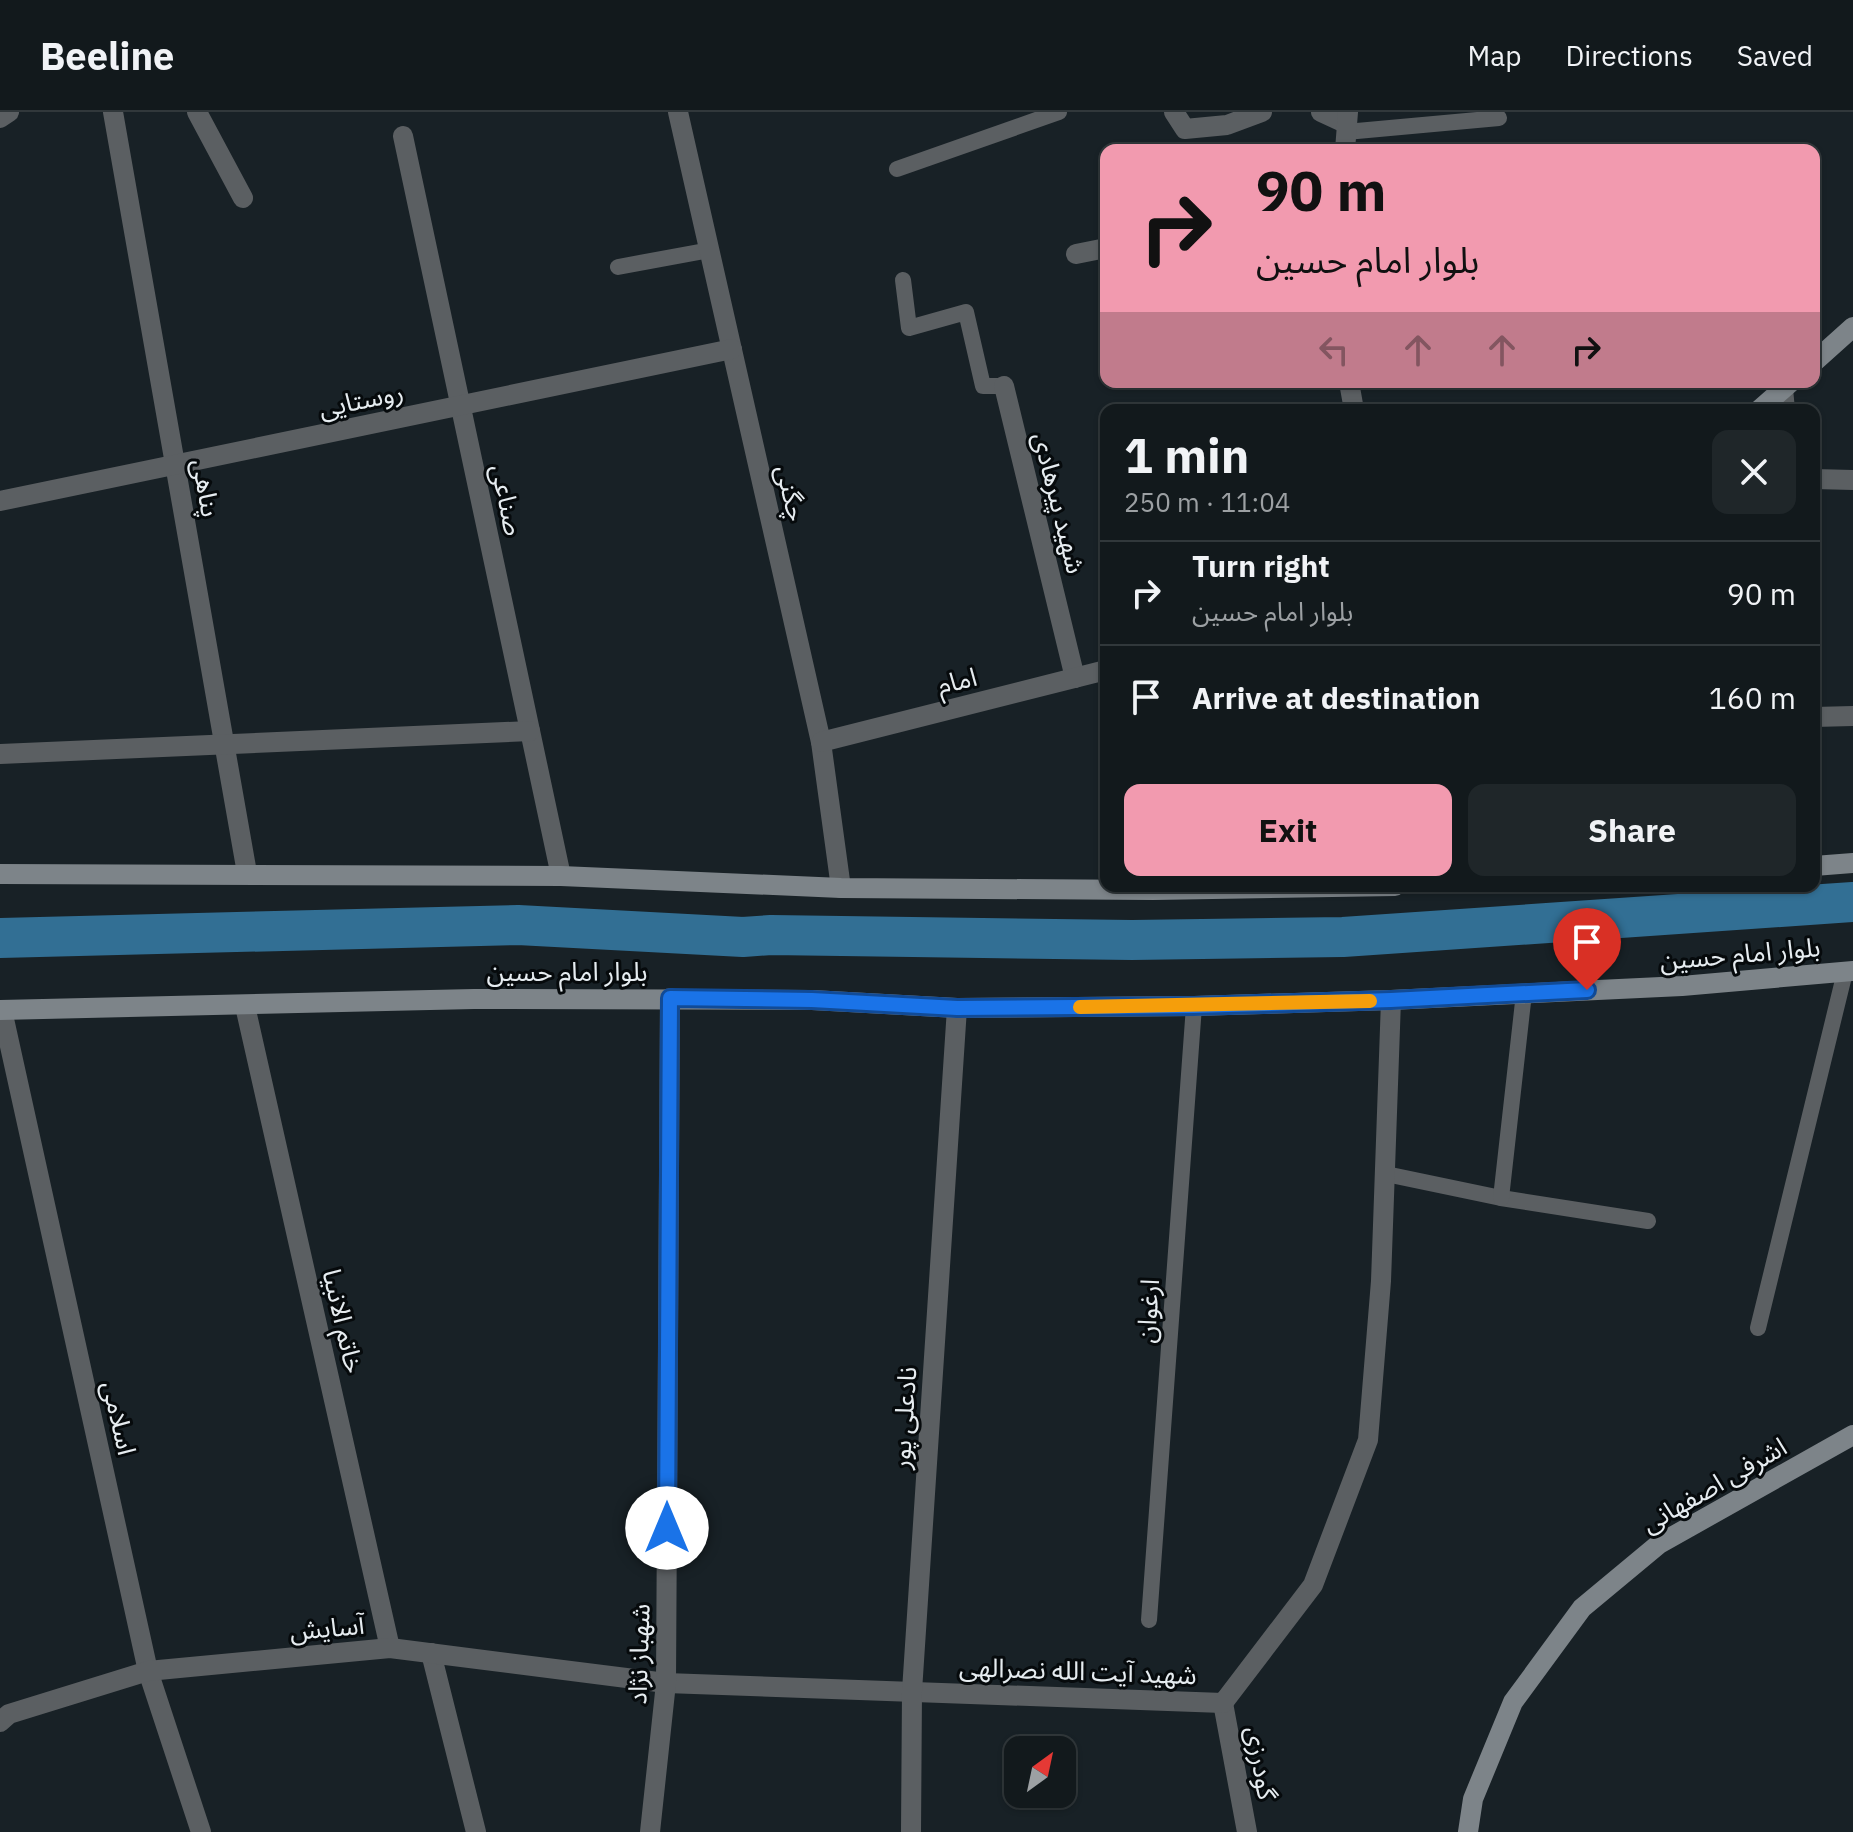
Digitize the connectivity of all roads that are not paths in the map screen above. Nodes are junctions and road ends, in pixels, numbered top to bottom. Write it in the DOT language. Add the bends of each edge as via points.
graph roads {
  1 [pos="113,112"];
  2 [pos="197,112"];
  3 [pos="678,112"];
  4 [pos="1059,112"];
  5 [pos="1174,112"];
  6 [pos="1262,112"];
  7 [pos="1321,112"];
  8 [pos="1499,118"];
  9 [pos="1346,130"];
  10 [pos="403,136"];
  11 [pos="897,169"];
  12 [pos="243,198"];
  13 [pos="1100,249"];
  14 [pos="710,250"];
  15 [pos="1076,254"];
  16 [pos="618,267"];
  17 [pos="903,280"];
  18 [pos="1853,327"];
  19 [pos="732,349"];
  20 [pos="1820,357"];
  21 [pos="1004,386"];
  22 [pos="1784,388"];
  23 [pos="1766,404"];
  24 [pos="460,405"];
  25 [pos="175,465"];
  26 [pos="1820,479"];
  27 [pos="1853,480"];
  28 [pos="0,501"];
  29 [pos="1100,672"];
  30 [pos="1075,678"];
  31 [pos="1853,716"];
  32 [pos="1820,717"];
  33 [pos="530,731"];
  34 [pos="821,742"];
  35 [pos="224,744"];
  36 [pos="0,754"];
  37 [pos="1853,863"];
  38 [pos="1820,865"];
  39 [pos="247,873"];
  40 [pos="0,874"];
  41 [pos="561,876"];
  42 [pos="841,888"];
  43 [pos="1100,888"];
  44 [pos="1849,971"];
  45 [pos="1524,993"];
  46 [pos="670,998"];
  47 [pos="1391,1000"];
  48 [pos="245,1006"];
  49 [pos="1194,1006"];
  50 [pos="957,1008"];
  51 [pos="1,1010"];
  52 [pos="1386,1174"];
  53 [pos="1501,1198"];
  54 [pos="1648,1221"];
  55 [pos="1758,1328"];
  56 [pos="1853,1435"];
  57 [pos="1149,1620"];
  58 [pos="390,1648"];
  59 [pos="431,1653"];
  60 [pos="148,1671"];
  61 [pos="666,1683"];
  62 [pos="912,1691"];
  63 [pos="1223,1703"];
  64 [pos="0,1722"];
  65 [pos="201,1832"];
  66 [pos="476,1832"];
  67 [pos="650,1832"];
  68 [pos="911,1832"];
  69 [pos="1247,1832"];
  70 [pos="1468,1832"];
  1 -- 25 [label="street, پناهی"];
  2 -- 12 [label="street"];
  3 -- 14 [label="street, چگنی"];
  4 -- 11 [label="lane"];
  5 -- 6 [label="street" via="1185,129 1227,125"];
  7 -- 9 [label="street"];
  8 -- 9 [label="lane"];
  10 -- 24 [label="street, صناعی"];
  13 -- 15 [label="street"];
  14 -- 16 [label="lane"];
  14 -- 19 [label="street, چگنی"];
  17 -- 21 [label="lane" via="909,328 966,312 983,386"];
  18 -- 20 [label="main road"];
  19 -- 24 [label="street, روستایی"];
  19 -- 34 [label="street, چگنی"];
  21 -- 30 [label="street, شهید پیرهادی"];
  22 -- 23 [label="main road"];
  24 -- 25 [label="street, روستایی"];
  24 -- 33 [label="street, صناعی"];
  25 -- 28 [label="street, روستایی"];
  25 -- 35 [label="street, پناهی"];
  26 -- 27 [label="street"];
  29 -- 30 [label="street, امام"];
  30 -- 34 [label="street, امام"];
  31 -- 32 [label="street"];
  33 -- 35 [label="street"];
  33 -- 41 [label="street, صناعی"];
  34 -- 42 [label="street, چگنی"];
  35 -- 36 [label="street"];
  35 -- 39 [label="street, پناهی"];
  37 -- 38 [label="main road"];
  39 -- 40 [label="main road"];
  39 -- 41 [label="main road"];
  41 -- 42 [label="main road"];
  42 -- 43 [label="main road"];
  44 -- 45 [label="main road, بلوار امام حسین"];
  44 -- 55 [label="lane"];
  45 -- 47 [label="main road, بلوار امام حسین"];
  45 -- 53 [label="lane"];
  46 -- 48 [label="main road, بلوار امام حسین"];
  46 -- 50 [label="main road, بلوار امام حسین"];
  46 -- 61 [label="street, شهباز نژاد"];
  47 -- 49 [label="main road, بلوار امام حسین"];
  47 -- 52 [label="street, شهید آیت الله نصرالهی"];
  48 -- 51 [label="main road, بلوار امام حسین"];
  48 -- 58 [label="street, خاتم الانبیا"];
  49 -- 50 [label="main road, بلوار امام حسین"];
  49 -- 57 [label="lane, ارغوان"];
  50 -- 62 [label="street, نادعلی پور"];
  51 -- 60 [label="street, اسلامی"];
  52 -- 53 [label="lane"];
  52 -- 63 [label="street, شهید آیت الله نصرالهی" via="1368,1440 1313,1585"];
  53 -- 54 [label="lane"];
  56 -- 70 [label="main road, اشرفی اصفهانی" via="1659,1544 1582,1608 1513,1702 1473,1799"];
  58 -- 59 [label="street, آسایش"];
  58 -- 60 [label="street, آسایش"];
  59 -- 61 [label="street, آسایش"];
  59 -- 66 [label="street"];
  60 -- 64 [label="street, آسایش" via="9,1714"];
  60 -- 65 [label="street, اسلامی"];
  61 -- 62 [label="street, شهید آیت الله نصرالهی"];
  61 -- 67 [label="street, شهباز نژاد"];
  62 -- 63 [label="street, شهید آیت الله نصرالهی"];
  62 -- 68 [label="street, نادعلی پور"];
  63 -- 69 [label="street, گودرزی"];
}
